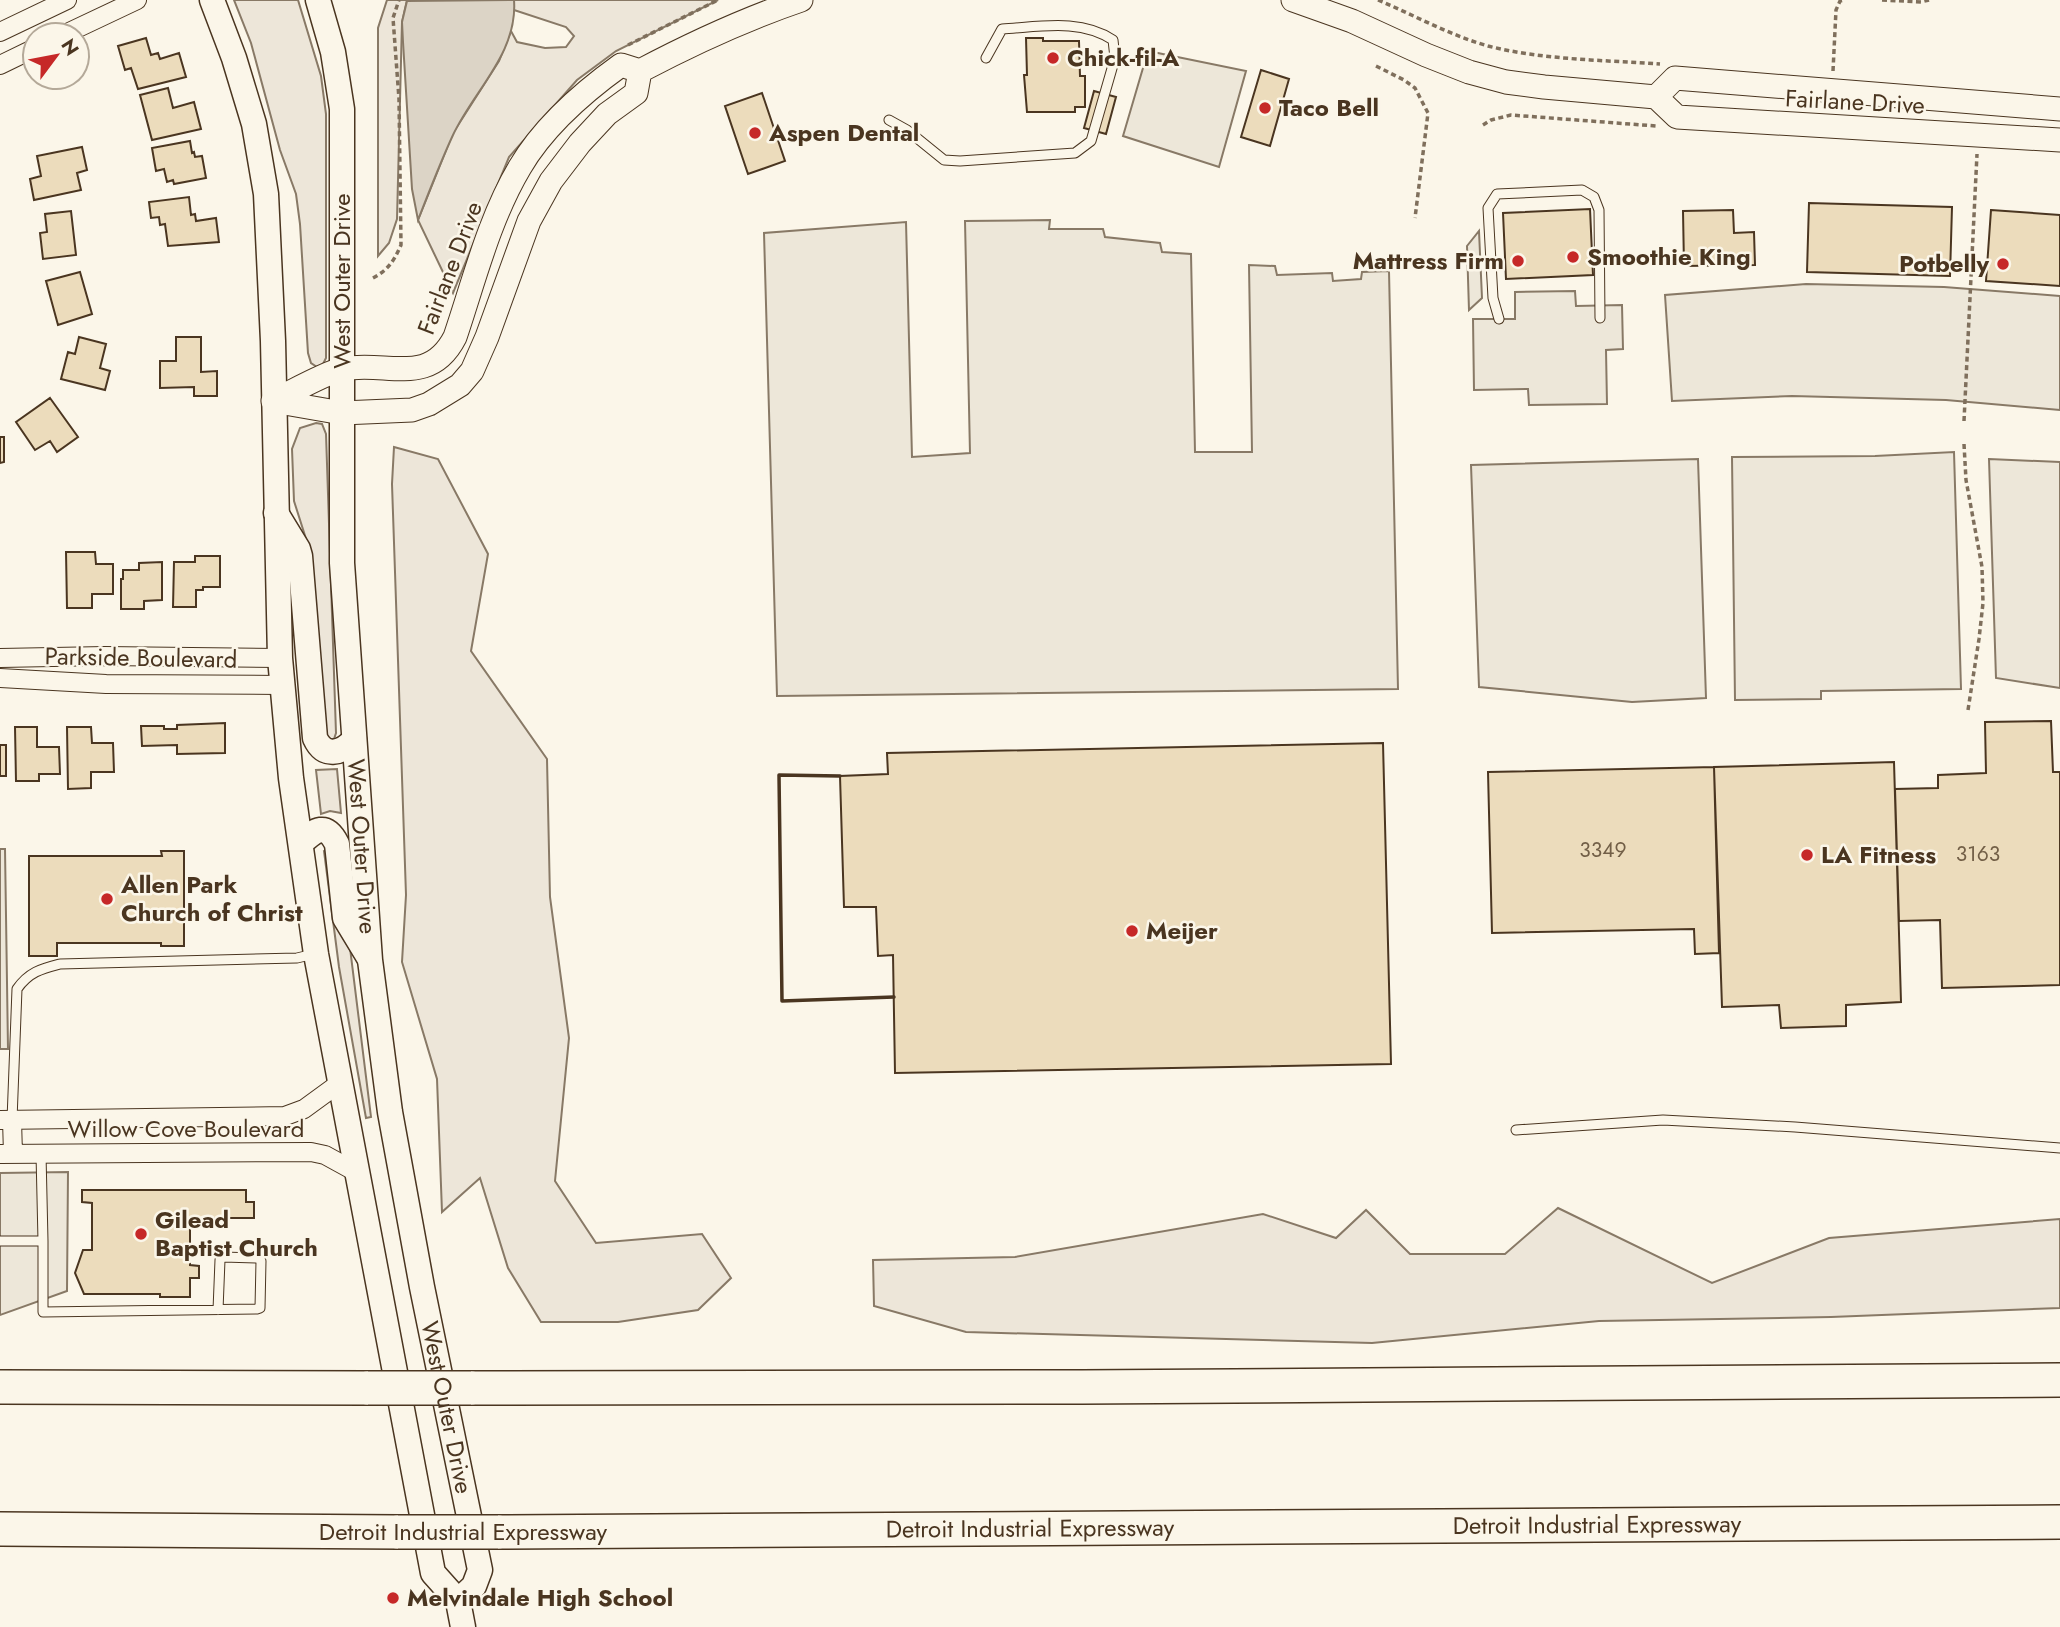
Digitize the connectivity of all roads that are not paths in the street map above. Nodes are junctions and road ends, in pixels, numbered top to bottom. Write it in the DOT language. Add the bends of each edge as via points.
graph roads {
  1 [pos="67,0"];
  2 [pos="137,0"];
  3 [pos="212,0"];
  4 [pos="317,0"];
  5 [pos="802,0"];
  6 [pos="1293,0"];
  7 [pos="70,21"];
  8 [pos="91,22"];
  9 [pos="0,32"];
  10 [pos="21,55"];
  11 [pos="986,58"];
  12 [pos="0,65"];
  13 [pos="640,71"];
  14 [pos="1656,97"];
  15 [pos="2060,109"];
  16 [pos="889,120"];
  17 [pos="2060,140"];
  18 [pos="1600,318"];
  19 [pos="1499,319"];
  20 [pos="342,369"];
  21 [pos="273,401"];
  22 [pos="342,413"];
  23 [pos="276,512"];
  24 [pos="280,658"];
  25 [pos="0,659"];
  26 [pos="0,678"];
  27 [pos="281,685"];
  28 [pos="354,740"];
  29 [pos="301,843"];
  30 [pos="316,954"];
  31 [pos="370,960"];
  32 [pos="341,1082"];
  33 [pos="6,1120"];
  34 [pos="1516,1130"];
  35 [pos="2060,1148"];
  36 [pos="6,1154"];
  37 [pos="41,1154"];
  38 [pos="356,1171"];
  39 [pos="0,1241"];
  40 [pos="43,1241"];
  41 [pos="218,1310"];
  42 [pos="2060,1380"];
  43 [pos="0,1387"];
  44 [pos="2060,1522"];
  45 [pos="0,1529"];
  46 [pos="461,1618"];
  1 -- 7 [label="street"];
  1 -- 9 [label="street"];
  2 -- 8 [label="street"];
  3 -- 21 [label="main road, West Outer Drive" via="254,124 266,194"];
  4 -- 20 [label="main road, West Outer Drive" via="333,52 342,109"];
  5 -- 13 [label="street, Fairlane Drive" via="720,31"];
  6 -- 14 [label="street" via="1469,72 1506,82"];
  10 -- 12 [label="street"];
  11 -- 16 [label="lane" via="1002,29 1072,24 1113,40 1115,58 1091,141 1075,153 944,160"];
  13 -- 20 [label="street, Fairlane Drive" via="621,65 598,82 558,117 520,167 497,216 449,349 428,366"];
  13 -- 22 [label="street" via="636,93 607,114 580,143 528,221 487,337 472,371 460,385 412,410"];
  14 -- 15 [label="street, Fairlane Drive" via="1675,78"];
  14 -- 17 [label="street, Fairlane Drive" via="1677,117"];
  18 -- 19 [label="lane" via="1599,210 1594,197 1582,190 1497,194 1488,208 1493,298"];
  20 -- 21 [label="street, Fairlane Drive"];
  20 -- 22 [label="main road, West Outer Drive"];
  21 -- 22 [label="street"];
  21 -- 23 [label="main road, West Outer Drive"];
  22 -- 28 [label="main road, West Outer Drive" via="342,563"];
  23 -- 24 [label="main road, West Outer Drive"];
  23 -- 28 [label="main road" via="300,556 316,738 324,750 332,752"];
  24 -- 25 [label="street, Parkside Boulevard"];
  24 -- 27 [label="main road, West Outer Drive"];
  26 -- 27 [label="street, Parkside Boulevard"];
  27 -- 29 [label="main road, West Outer Drive"];
  28 -- 31 [label="main road, West Outer Drive"];
  29 -- 30 [label="main road, West Outer Drive"];
  29 -- 31 [label="main road" via="319,831 332,833 345,918"];
  30 -- 32 [label="main road, West Outer Drive"];
  30 -- 33 [label="lane" via="60,964 37,969 17,989"];
  31 -- 46 [label="main road, West Outer Drive" via="390,1112 480,1570"];
  32 -- 33 [label="street, Willow Cove Boulevard" via="304,1110 285,1116"];
  32 -- 38 [label="main road, West Outer Drive"];
  33 -- 36 [label="street, Willow Cove Boulevard"];
  34 -- 35 [label="lane" via="1663,1120"];
  36 -- 37 [label="street, Willow Cove Boulevard"];
  37 -- 38 [label="street, Willow Cove Boulevard" via="311,1152"];
  37 -- 40 [label="lane"];
  38 -- 46 [label="main road, West Outer Drive" via="433,1573"];
  39 -- 40 [label="lane"];
  40 -- 41 [label="lane" via="43,1312"];
  41 -- 41 [label="lane" via="260,1308 258,1258 220,1260"];
  42 -- 43 [label="highway, bridge" via="1082,1387"];
  44 -- 45 [label="highway, Detroit Industrial Expressway, bridge" via="498,1532"];
}
